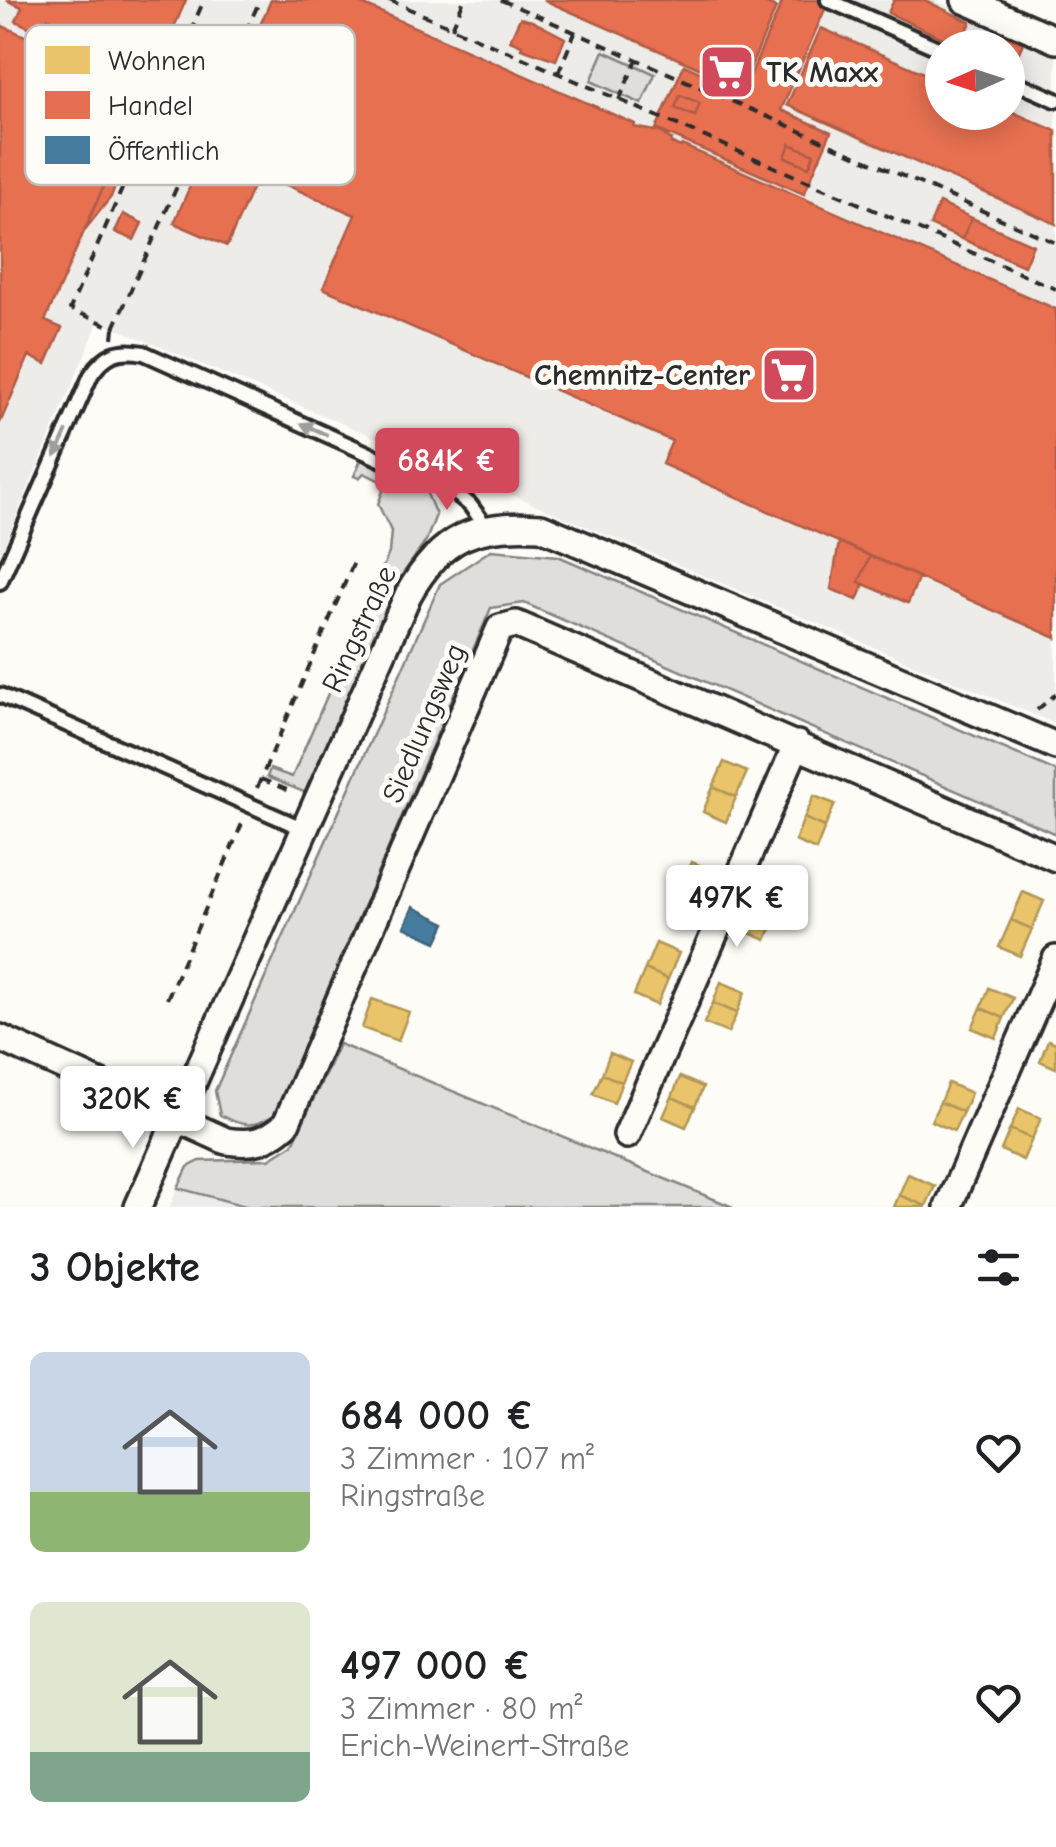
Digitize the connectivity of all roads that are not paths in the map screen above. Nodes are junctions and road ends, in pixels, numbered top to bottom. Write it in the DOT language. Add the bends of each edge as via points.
graph roads {
  1 [pos="828,0"];
  2 [pos="965,0"];
  3 [pos="1056,40"];
  4 [pos="925,43"];
  5 [pos="1025,86"];
  6 [pos="1056,100"];
  7 [pos="487,528"];
  8 [pos="0,582"];
  9 [pos="0,695"];
  10 [pos="796,744"];
  11 [pos="1056,746"];
  12 [pos="304,829"];
  13 [pos="1056,858"];
  14 [pos="1056,960"];
  15 [pos="0,1038"];
  16 [pos="178,1118"];
  17 [pos="627,1135"];
  18 [pos="138,1207"];
  19 [pos="948,1207"];
  1 -- 4 [label="lane"];
  2 -- 3 [label="street"];
  5 -- 6 [label="lane"];
  7 -- 8 [label="lane, one-way" via="454,492 129,350 112,352 91,375"];
  7 -- 11 [label="street, Ringstraße" via="541,527 588,545"];
  7 -- 12 [label="street, Ringstraße" via="455,540 419,575"];
  9 -- 12 [label="lane"];
  10 -- 13 [label="street, Siedlungsweg"];
  10 -- 16 [label="street, Siedlungsweg" via="516,624 500,628 286,1124 268,1140 248,1144"];
  10 -- 17 [label="street"];
  12 -- 16 [label="street, Ringstraße"];
  14 -- 19 [label="street"];
  15 -- 16 [label="street"];
  16 -- 18 [label="street, Ringstraße"];
}
